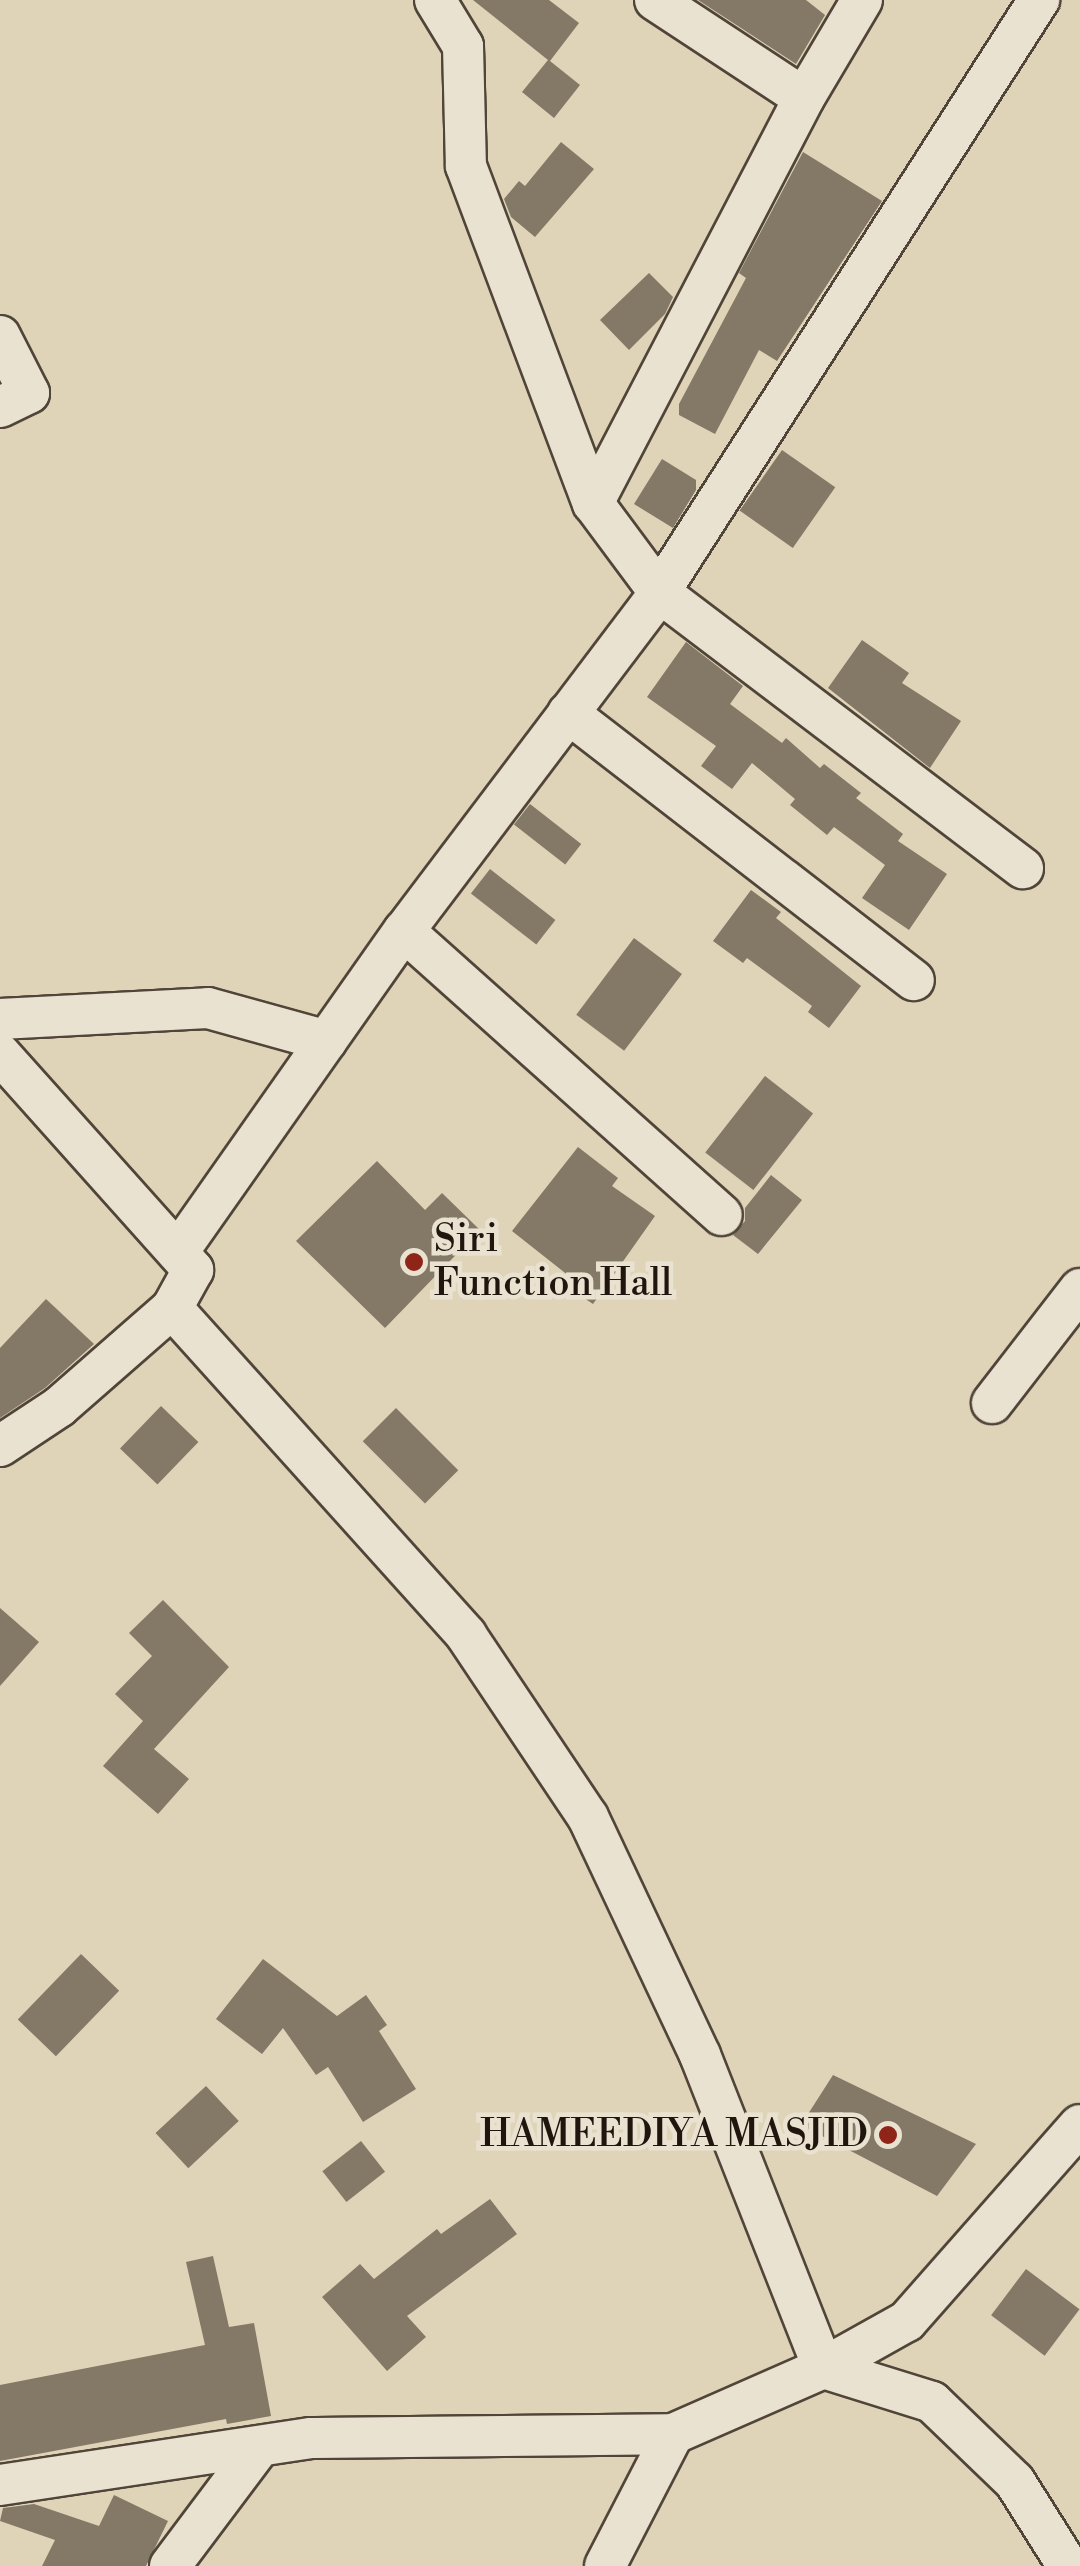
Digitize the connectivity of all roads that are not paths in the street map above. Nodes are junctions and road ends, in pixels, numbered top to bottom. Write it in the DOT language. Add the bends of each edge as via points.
graph roads {
  1 [pos="434,0"];
  2 [pos="655,0"];
  3 [pos="862,0"];
  4 [pos="1039,0"];
  5 [pos="804,98"];
  6 [pos="0,336"];
  7 [pos="0,407"];
  8 [pos="593,503"];
  9 [pos="659,592"];
  10 [pos="568,714"];
  11 [pos="1023,868"];
  12 [pos="404,931"];
  13 [pos="914,980"];
  14 [pos="0,1019"];
  15 [pos="327,1041"];
  16 [pos="0,1054"];
  17 [pos="722,1216"];
  18 [pos="178,1252"];
  19 [pos="1080,1289"];
  20 [pos="172,1308"];
  21 [pos="992,1403"];
  22 [pos="0,1446"];
  23 [pos="1080,2125"];
  24 [pos="823,2368"];
  25 [pos="674,2434"];
  26 [pos="260,2446"];
  27 [pos="0,2485"];
  28 [pos="170,2566"];
  29 [pos="605,2566"];
  30 [pos="1068,2566"];
  1 -- 8 [label="street" via="463,46 466,166"];
  2 -- 5 [label="street"];
  3 -- 5 [label="street"];
  4 -- 9 [label="street"];
  5 -- 8 [label="street"];
  6 -- 7 [label="street" via="28,394"];
  8 -- 9 [label="street"];
  9 -- 10 [label="street"];
  9 -- 11 [label="street"];
  10 -- 12 [label="street"];
  10 -- 13 [label="street"];
  12 -- 15 [label="street"];
  12 -- 17 [label="street"];
  14 -- 15 [label="street" via="208,1008"];
  15 -- 18 [label="street"];
  16 -- 18 [label="street"];
  18 -- 20 [label="street" via="193,1270"];
  19 -- 21 [label="street"];
  20 -- 22 [label="street" via="59,1407"];
  20 -- 24 [label="street" via="466,1635 588,1818 700,2055"];
  23 -- 24 [label="street" via="906,2321"];
  24 -- 25 [label="street"];
  24 -- 30 [label="street" via="932,2402 1014,2482"];
  25 -- 26 [label="street" via="311,2438"];
  25 -- 29 [label="street"];
  26 -- 27 [label="street"];
  26 -- 28 [label="street"];
}
